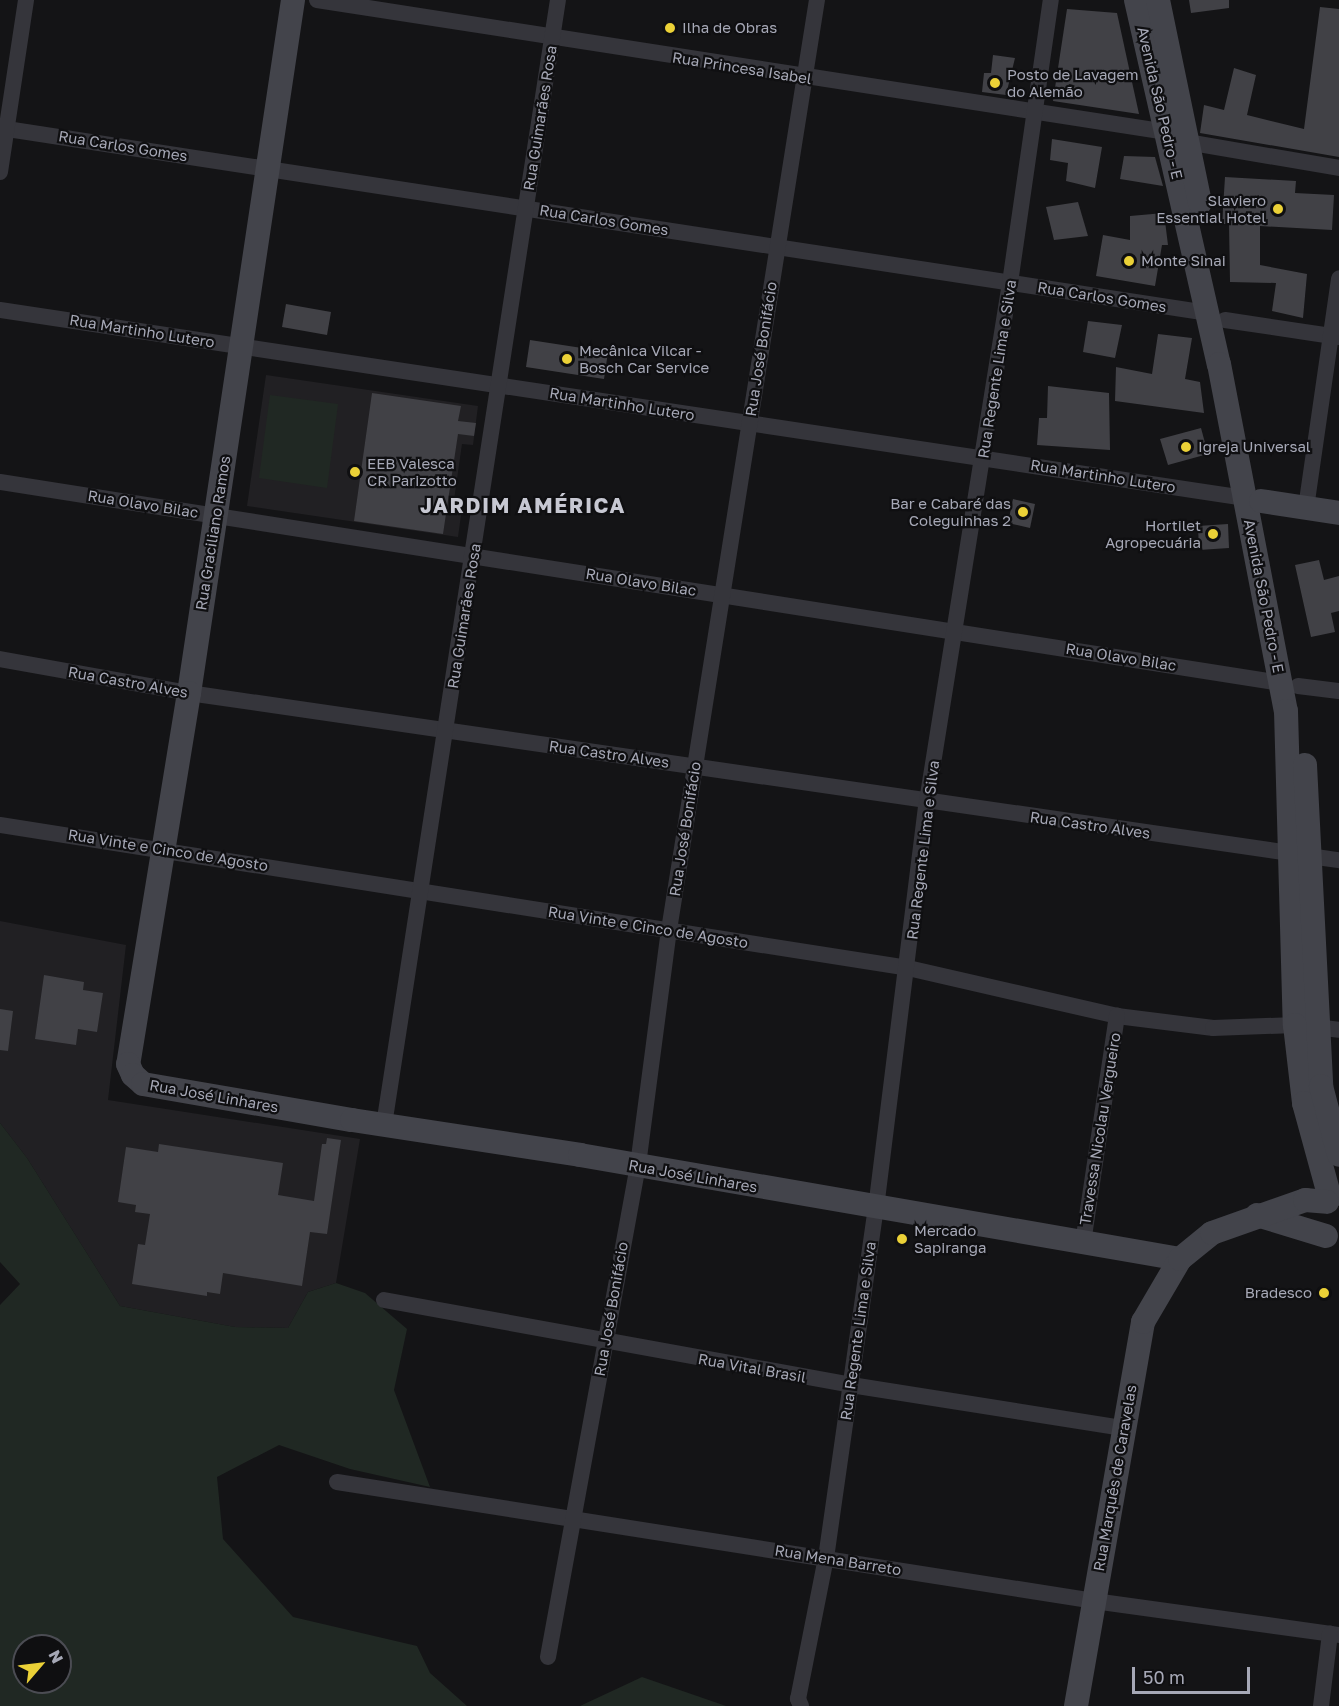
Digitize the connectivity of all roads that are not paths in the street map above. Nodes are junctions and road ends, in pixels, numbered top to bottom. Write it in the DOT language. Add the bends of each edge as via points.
graph roads {
  1 [pos="26,0"];
  2 [pos="293,0"];
  3 [pos="317,0"];
  4 [pos="558,0"];
  5 [pos="817,0"];
  6 [pos="1051,0"];
  7 [pos="1136,0"];
  8 [pos="1158,0"];
  9 [pos="552,39"];
  10 [pos="805,77"];
  11 [pos="1035,111"];
  12 [pos="3,128"];
  13 [pos="1177,137"];
  14 [pos="1339,168"];
  15 [pos="268,169"];
  16 [pos="0,172"];
  17 [pos="526,208"];
  18 [pos="778,247"];
  19 [pos="1339,278"];
  20 [pos="1010,283"];
  21 [pos="0,310"];
  22 [pos="1216,317"];
  23 [pos="1336,337"];
  24 [pos="241,346"];
  25 [pos="499,386"];
  26 [pos="750,423"];
  27 [pos="983,457"];
  28 [pos="0,482"];
  29 [pos="1253,500"];
  30 [pos="1306,508"];
  31 [pos="1339,513"];
  32 [pos="216,516"];
  33 [pos="473,556"];
  34 [pos="723,595"];
  35 [pos="956,630"];
  36 [pos="0,659"];
  37 [pos="1290,684"];
  38 [pos="1339,691"];
  39 [pos="189,693"];
  40 [pos="447,730"];
  41 [pos="695,766"];
  42 [pos="927,801"];
  43 [pos="0,825"];
  44 [pos="163,848"];
  45 [pos="1299,855"];
  46 [pos="1339,860"];
  47 [pos="422,891"];
  48 [pos="669,930"];
  49 [pos="908,968"];
  50 [pos="1117,1016"];
  51 [pos="1317,1027"];
  52 [pos="128,1064"];
  53 [pos="384,1125"];
  54 [pos="1339,1155"];
  55 [pos="638,1166"];
  56 [pos="1332,1197"];
  57 [pos="876,1208"];
  58 [pos="1257,1215"];
  59 [pos="1083,1243"];
  60 [pos="1333,1243"];
  61 [pos="1180,1259"];
  62 [pos="384,1300"];
  63 [pos="604,1341"];
  64 [pos="851,1385"];
  65 [pos="1122,1428"];
  66 [pos="337,1482"];
  67 [pos="576,1518"];
  68 [pos="826,1558"];
  69 [pos="1094,1601"];
  70 [pos="1334,1634"];
  71 [pos="548,1657"];
  72 [pos="800,1703"];
  73 [pos="1077,1706"];
  74 [pos="1321,1706"];
  1 -- 12 [label="street"];
  2 -- 15 [label="street, Rua Graciliano Ramos"];
  3 -- 9 [label="street, Rua Princesa Isabel"];
  4 -- 9 [label="street, Rua Guimarães Rosa"];
  5 -- 10 [label="street, Rua José Bonifácio"];
  6 -- 11 [label="street, Rua Regente Lima e Silva"];
  7 -- 13 [label="street, Avenida São Pedro - E"];
  8 -- 13 [label="street, Avenida São Pedro - E"];
  9 -- 10 [label="street, Rua Princesa Isabel"];
  9 -- 17 [label="street, Rua Guimarães Rosa"];
  10 -- 11 [label="street, Rua Princesa Isabel"];
  10 -- 18 [label="street, Rua José Bonifácio"];
  11 -- 13 [label="street, Rua Princesa Isabel"];
  11 -- 20 [label="street, Rua Regente Lima e Silva"];
  12 -- 15 [label="street, Rua Carlos Gomes"];
  12 -- 16 [label="street"];
  13 -- 14 [label="street, Rua Princesa Isabel"];
  13 -- 22 [label="street, Avenida São Pedro - E"];
  15 -- 17 [label="street, Rua Carlos Gomes"];
  15 -- 24 [label="street, Rua Graciliano Ramos"];
  17 -- 18 [label="street, Rua Carlos Gomes"];
  17 -- 25 [label="street, Rua Guimarães Rosa"];
  18 -- 20 [label="street, Rua Carlos Gomes"];
  18 -- 26 [label="street, Rua José Bonifácio"];
  19 -- 23 [label="street"];
  20 -- 22 [label="street, Rua Carlos Gomes"];
  20 -- 27 [label="street, Rua Regente Lima e Silva"];
  21 -- 24 [label="street, Rua Martinho Lutero"];
  22 -- 23 [label="street, Rua Carlos Gomes"];
  22 -- 29 [label="street, Avenida São Pedro - E"];
  23 -- 30 [label="street"];
  24 -- 25 [label="street, Rua Martinho Lutero"];
  24 -- 32 [label="street, Rua Graciliano Ramos"];
  25 -- 26 [label="street, Rua Martinho Lutero"];
  25 -- 33 [label="street, Rua Guimarães Rosa"];
  26 -- 27 [label="street, Rua Martinho Lutero"];
  26 -- 34 [label="street, Rua José Bonifácio"];
  27 -- 29 [label="street, Rua Martinho Lutero"];
  27 -- 35 [label="street, Rua Regente Lima e Silva"];
  28 -- 32 [label="street, Rua Olavo Bilac"];
  29 -- 30 [label="street, Rua Martinho Lutero"];
  29 -- 37 [label="street, Avenida São Pedro - E"];
  30 -- 31 [label="street, Rua Martinho Lutero"];
  32 -- 33 [label="street, Rua Olavo Bilac"];
  32 -- 39 [label="street, Rua Graciliano Ramos"];
  33 -- 34 [label="street, Rua Olavo Bilac"];
  33 -- 40 [label="street, Rua Guimarães Rosa"];
  34 -- 35 [label="street, Rua Olavo Bilac"];
  34 -- 41 [label="street, Rua José Bonifácio"];
  35 -- 37 [label="street, Rua Olavo Bilac"];
  35 -- 42 [label="street, Rua Regente Lima e Silva"];
  36 -- 39 [label="street, Rua Castro Alves"];
  37 -- 38 [label="street, Rua Olavo Bilac"];
  37 -- 45 [label="street, Avenida São Pedro - E" via="1290,752"];
  39 -- 40 [label="street, Rua Castro Alves"];
  39 -- 44 [label="street, Rua Graciliano Ramos"];
  40 -- 41 [label="street, Rua Castro Alves"];
  40 -- 47 [label="street, Rua Guimarães Rosa"];
  41 -- 42 [label="street, Rua Castro Alves"];
  41 -- 48 [label="street, Rua José Bonifácio"];
  42 -- 45 [label="street, Rua Castro Alves"];
  42 -- 49 [label="street, Rua Regente Lima e Silva"];
  43 -- 44 [label="street, Rua Vinte e Cinco de Agosto"];
  44 -- 47 [label="street, Rua Vinte e Cinco de Agosto"];
  44 -- 52 [label="street, Rua Graciliano Ramos"];
  45 -- 46 [label="street, Rua Castro Alves"];
  45 -- 51 [label="street, Avenida São Pedro - E"];
  47 -- 48 [label="street, Rua Vinte e Cinco de Agosto"];
  47 -- 53 [label="street, Rua Guimarães Rosa"];
  48 -- 49 [label="street, Rua Vinte e Cinco de Agosto"];
  48 -- 55 [label="street, Rua José Bonifácio"];
  49 -- 50 [label="street, Rua Vinte e Cinco de Agosto"];
  49 -- 57 [label="street, Rua Regente Lima e Silva"];
  50 -- 51 [label="street, Rua Vinte e Cinco de Agosto" via="1213,1028"];
  50 -- 59 [label="street, Travessa Nicolau Vergueiro"];
  51 -- 54 [label="street, Avenida São Pedro - E" via="1321,1086"];
  51 -- 56 [label="street, Avenida São Pedro - E" via="1304,1103"];
  52 -- 53 [label="street, Rua José Linhares" via="143,1084"];
  53 -- 55 [label="street, Rua José Linhares"];
  55 -- 57 [label="street, Rua José Linhares"];
  55 -- 63 [label="street, Rua José Bonifácio"];
  56 -- 58 [label="street" via="1305,1200"];
  56 -- 60 [label="street, Avenida São Pedro - E" via="1323,1225"];
  57 -- 59 [label="street, Rua José Linhares"];
  57 -- 64 [label="street, Rua Regente Lima e Silva"];
  58 -- 60 [label="street"];
  58 -- 61 [label="street" via="1212,1233"];
  59 -- 61 [label="street, Rua José Linhares"];
  61 -- 65 [label="street, Rua Marquês de Caravelas" via="1143,1322"];
  62 -- 63 [label="street, Rua Vital Brasil"];
  63 -- 64 [label="street, Rua Vital Brasil"];
  63 -- 67 [label="street, Rua José Bonifácio"];
  64 -- 65 [label="street, Rua Vital Brasil"];
  64 -- 68 [label="street, Rua Regente Lima e Silva"];
  65 -- 69 [label="street, Rua Marquês de Caravelas"];
  66 -- 67 [label="street, Rua Mena Barreto"];
  67 -- 68 [label="street, Rua Mena Barreto"];
  67 -- 71 [label="street, Rua José Bonifácio"];
  68 -- 69 [label="street, Rua Mena Barreto"];
  68 -- 72 [label="street, Rua Regente Lima e Silva"];
  69 -- 70 [label="street, Rua Mena Barreto"];
  69 -- 73 [label="street, Rua Marquês de Caravelas"];
  70 -- 74 [label="street"];
}
